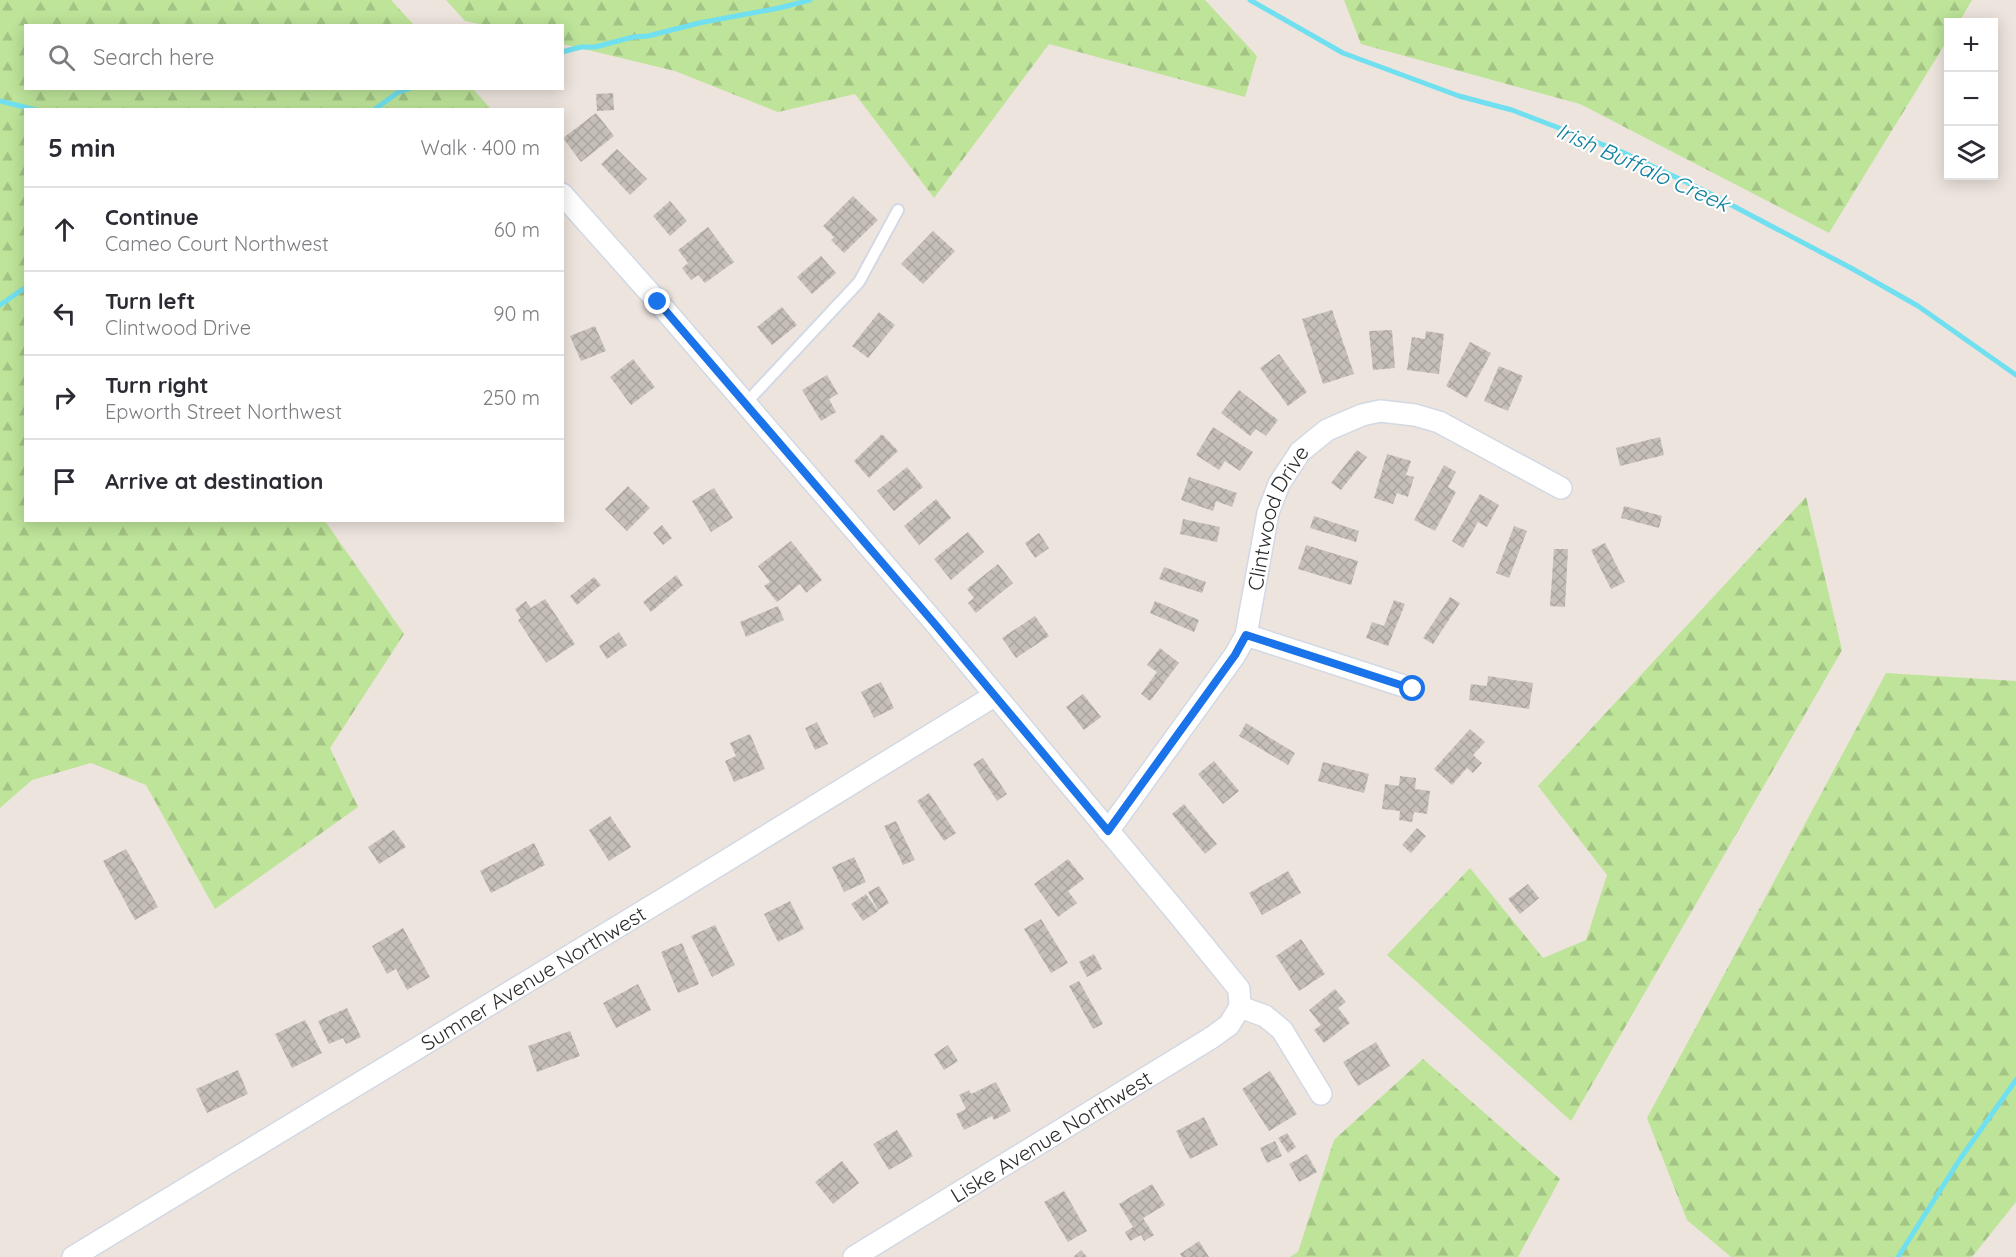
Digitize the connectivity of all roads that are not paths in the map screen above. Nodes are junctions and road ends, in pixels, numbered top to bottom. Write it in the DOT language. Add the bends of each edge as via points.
graph roads {
  1 [pos="564,196"];
  2 [pos="898,210"];
  3 [pos="745,404"];
  4 [pos="1561,488"];
  5 [pos="1246,635"];
  6 [pos="1413,689"];
  7 [pos="994,696"];
  8 [pos="1108,831"];
  9 [pos="1240,1007"];
  10 [pos="1321,1094"];
  11 [pos="73,1257"];
  12 [pos="854,1257"];
  1 -- 3 [label="street"];
  2 -- 3 [label="lane" via="859,282"];
  3 -- 7 [label="street"];
  4 -- 5 [label="street, Clintwood Drive" via="1439,422 1415,415 1380,411 1327,430 1300,452 1279,484 1268,513"];
  5 -- 6 [label="street"];
  5 -- 8 [label="street, Clintwood Drive"];
  7 -- 8 [label="street"];
  7 -- 11 [label="street, Sumner Avenue Northwest"];
  8 -- 9 [label="street" via="1239,989"];
  9 -- 10 [label="street" via="1265,1016 1282,1030"];
  9 -- 12 [label="street, Liske Avenue Northwest" via="1229,1025 1211,1038"];
}
